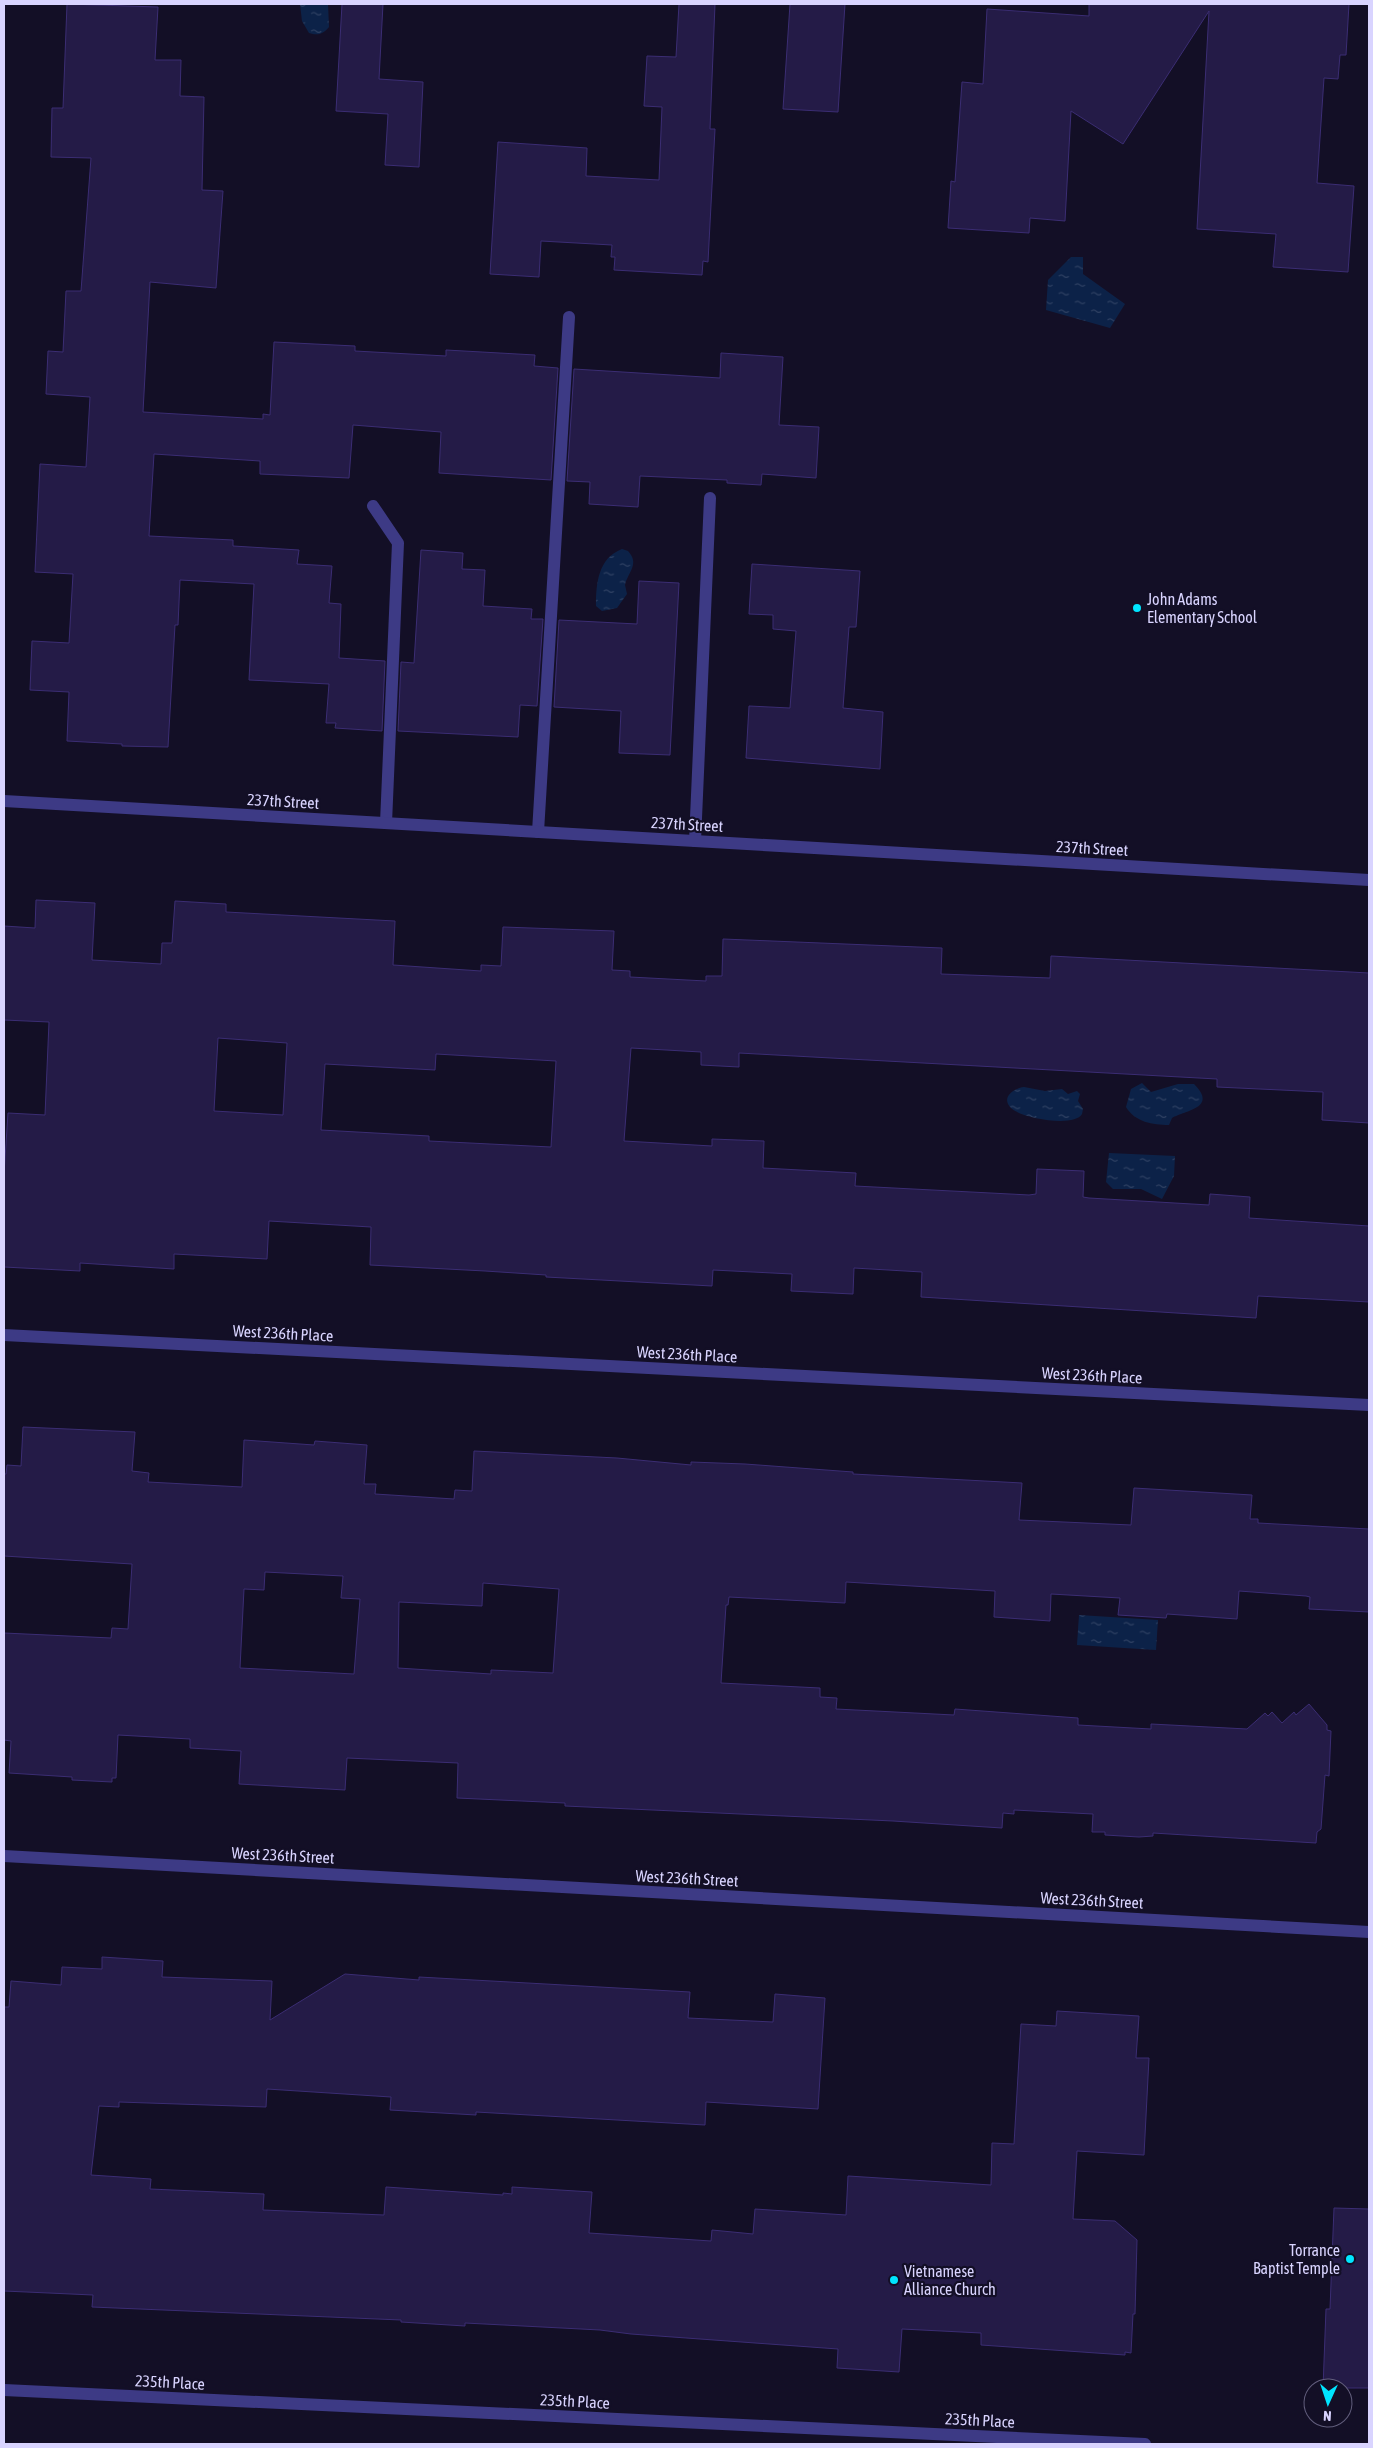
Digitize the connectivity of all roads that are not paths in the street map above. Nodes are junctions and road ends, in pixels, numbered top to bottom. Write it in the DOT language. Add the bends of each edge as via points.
graph roads {
  1 [pos="569,317"];
  2 [pos="710,498"];
  3 [pos="373,506"];
  4 [pos="4,801"];
  5 [pos="386,824"];
  6 [pos="538,832"];
  7 [pos="696,841"];
  8 [pos="1369,880"];
  9 [pos="4,1335"];
  10 [pos="1369,1405"];
  11 [pos="4,1856"];
  12 [pos="1369,1932"];
  13 [pos="4,2390"];
  14 [pos="1145,2444"];
  1 -- 6 [label="street"];
  2 -- 7 [label="street"];
  3 -- 5 [label="street" via="398,543"];
  4 -- 5 [label="street, 237th Street"];
  5 -- 6 [label="street, 237th Street"];
  6 -- 7 [label="street, 237th Street"];
  7 -- 8 [label="street, 237th Street"];
  9 -- 10 [label="street, West 236th Place"];
  11 -- 12 [label="street, West 236th Street"];
  13 -- 14 [label="street, 235th Place"];
}
